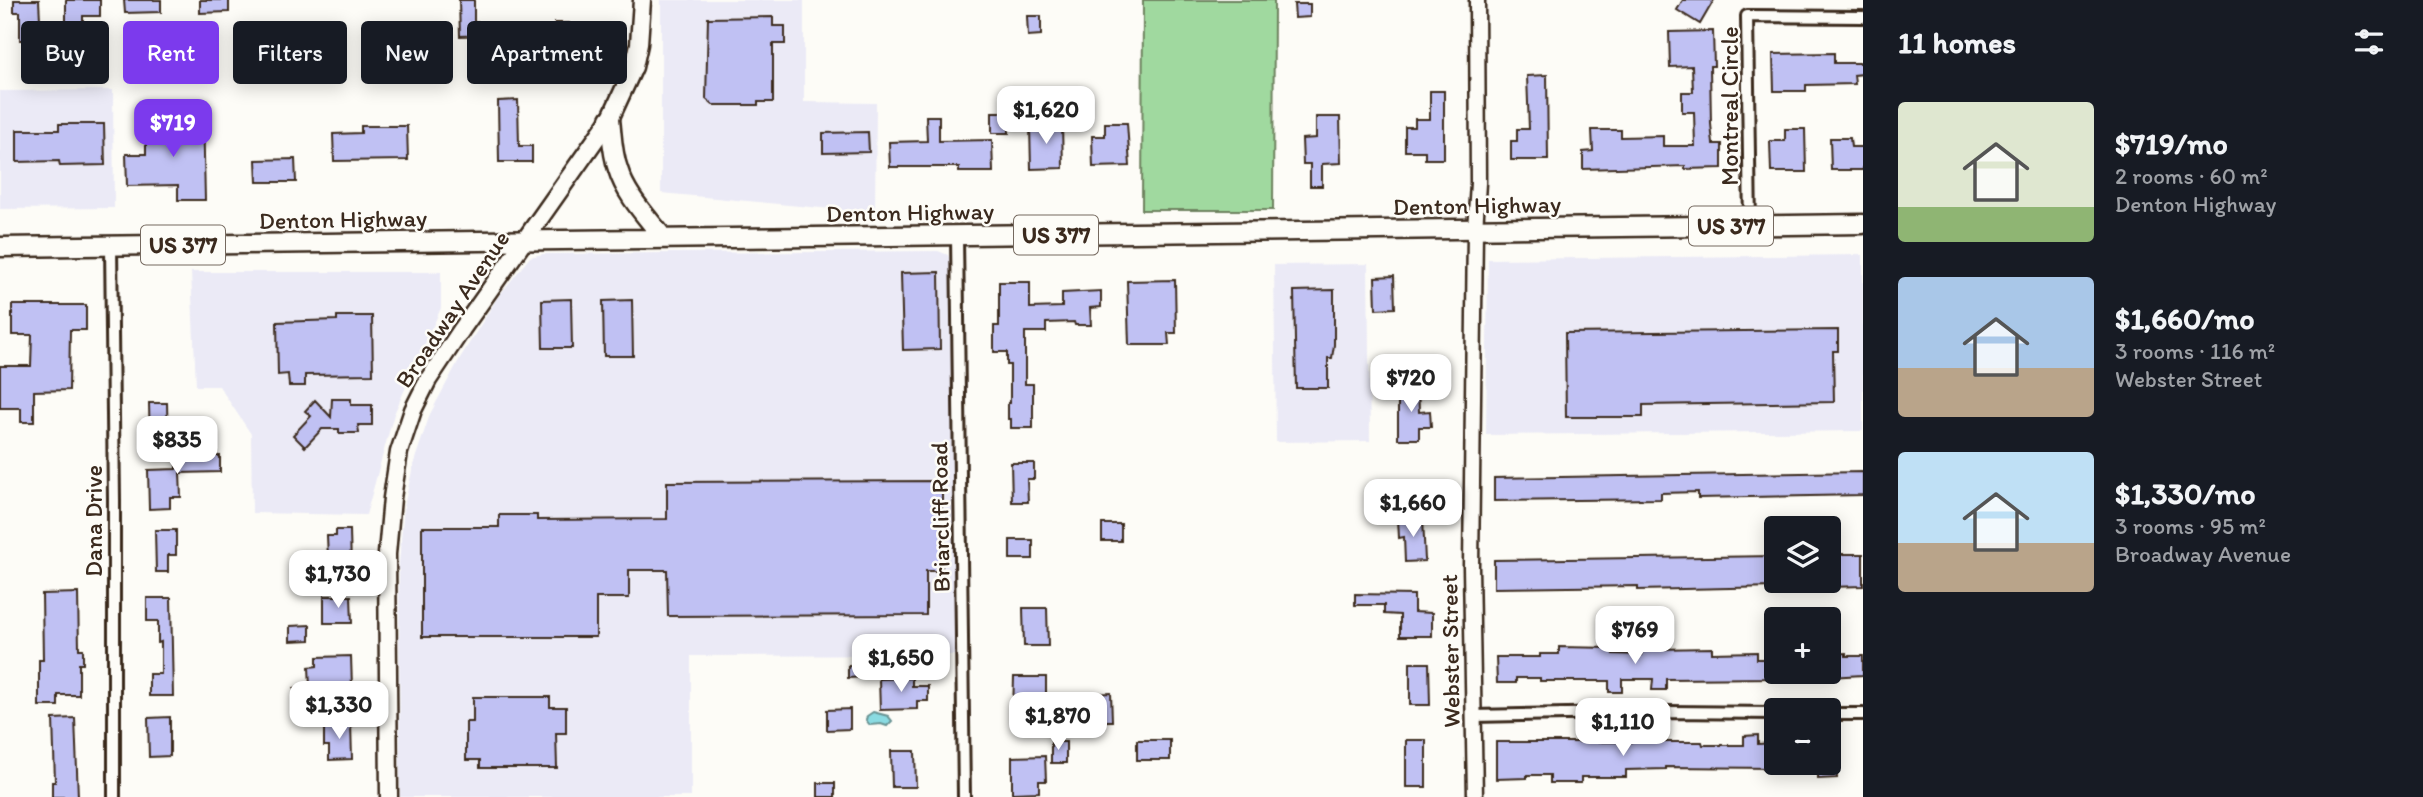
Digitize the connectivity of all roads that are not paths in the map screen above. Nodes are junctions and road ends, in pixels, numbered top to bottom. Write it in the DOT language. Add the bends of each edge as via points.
graph roads {
  1 [pos="642,0"];
  2 [pos="1476,0"];
  3 [pos="1863,18"];
  4 [pos="610,120"];
  5 [pos="1863,224"];
  6 [pos="1750,226"];
  7 [pos="1475,230"];
  8 [pos="957,236"];
  9 [pos="664,239"];
  10 [pos="524,241"];
  11 [pos="111,246"];
  12 [pos="0,247"];
  13 [pos="1764,713"];
  14 [pos="1841,714"];
  15 [pos="1863,714"];
  16 [pos="1473,716"];
  17 [pos="114,797"];
  18 [pos="389,797"];
  19 [pos="964,797"];
  20 [pos="1475,797"];
  1 -- 4 [label="main road, Broadway Avenue" via="631,75"];
  2 -- 7 [label="street, Webster Street"];
  3 -- 6 [label="street, Montreal Circle" via="1747,16"];
  4 -- 9 [label="main road" via="618,171"];
  4 -- 10 [label="main road, Broadway Avenue"];
  5 -- 6 [label="main road, Denton Highway / US 377"];
  6 -- 7 [label="main road, Denton Highway / US 377"];
  7 -- 8 [label="main road, Denton Highway / US 377"];
  7 -- 16 [label="street, Webster Street"];
  8 -- 9 [label="main road, Denton Highway / US 377"];
  8 -- 19 [label="street, Briarcliff Road"];
  9 -- 10 [label="main road, Denton Highway / US 377"];
  10 -- 11 [label="main road, Denton Highway / US 377"];
  10 -- 18 [label="main road, Broadway Avenue" via="428,380 399,452 387,554"];
  11 -- 12 [label="main road, Denton Highway / US 377"];
  11 -- 17 [label="street, Dana Drive"];
  13 -- 16 [label="street"];
  14 -- 15 [label="street"];
  16 -- 20 [label="street, Webster Street"];
}
